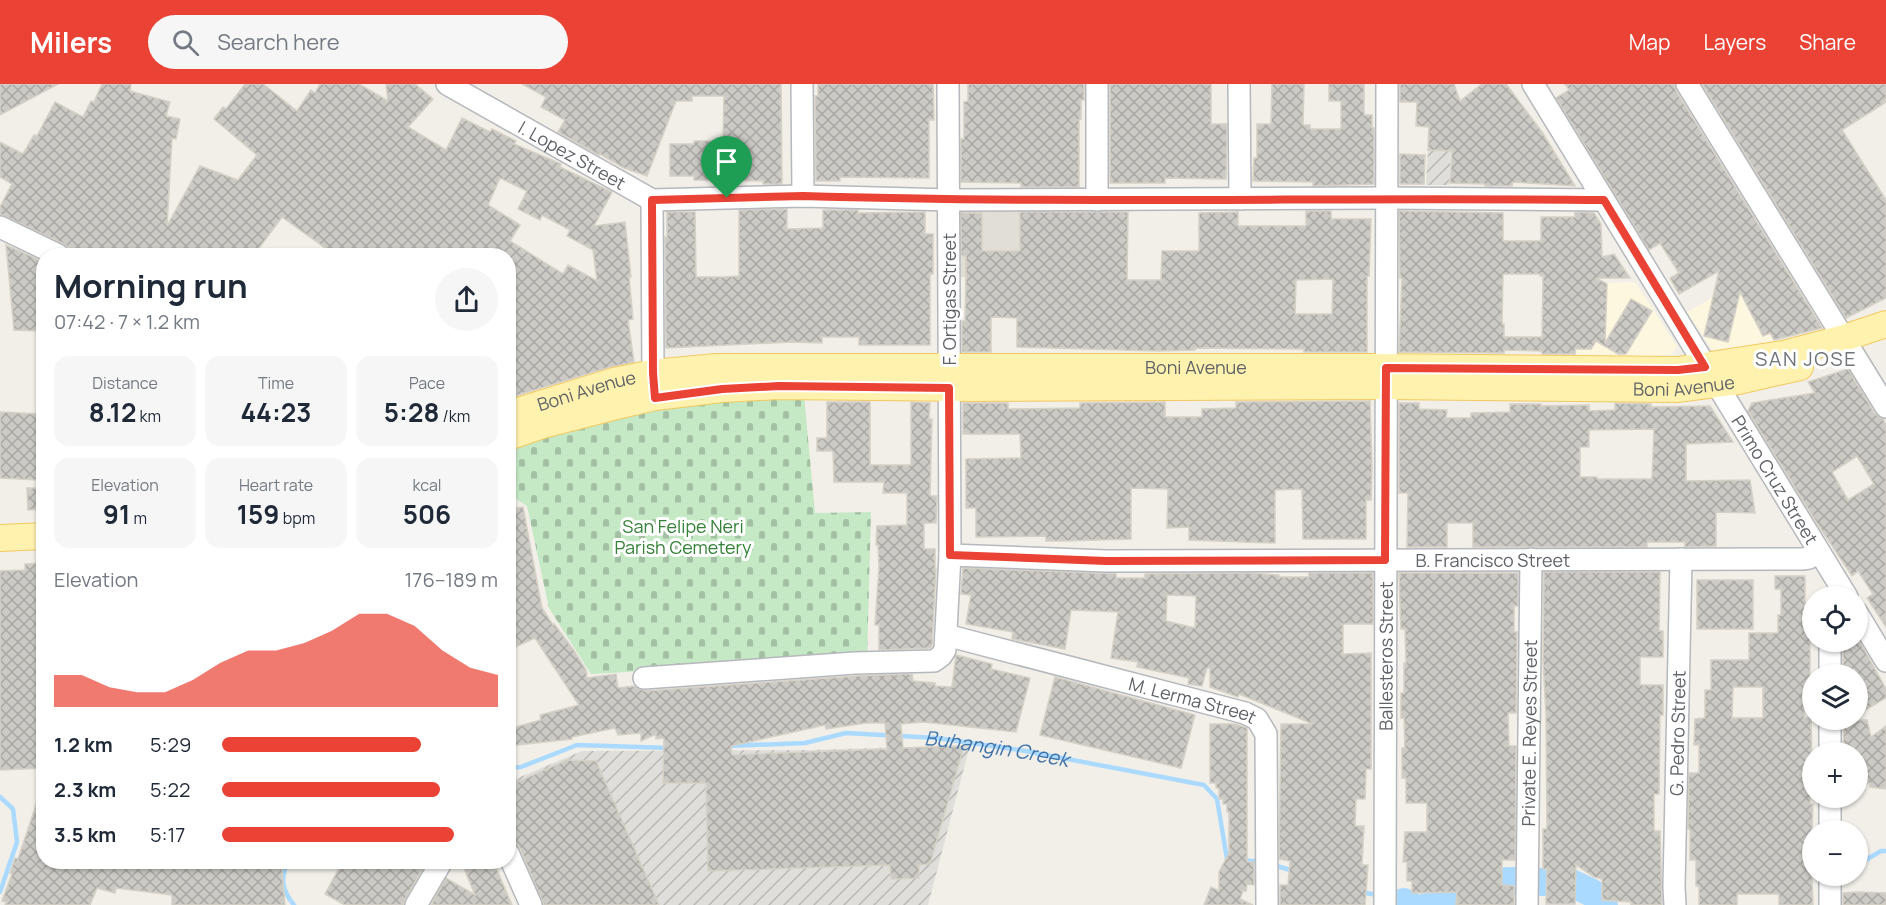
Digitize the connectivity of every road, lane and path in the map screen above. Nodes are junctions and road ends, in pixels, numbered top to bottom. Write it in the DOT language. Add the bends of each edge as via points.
graph roads {
  1 [pos="447,84"];
  2 [pos="802,84"];
  3 [pos="948,84"];
  4 [pos="1097,84"];
  5 [pos="1239,84"];
  6 [pos="1387,84"];
  7 [pos="1533,84"];
  8 [pos="1687,84"];
  9 [pos="803,196"];
  10 [pos="1388,198"];
  11 [pos="1239,199"];
  12 [pos="652,200"];
  13 [pos="949,200"];
  14 [pos="1097,200"];
  15 [pos="1604,200"];
  16 [pos="0,227"];
  17 [pos="44,248"];
  18 [pos="1886,324"];
  19 [pos="1886,341"];
  20 [pos="1848,345"];
  21 [pos="1710,376"];
  22 [pos="1386,377"];
  23 [pos="949,378"];
  24 [pos="654,385"];
  25 [pos="1886,407"];
  26 [pos="516,411"];
  27 [pos="516,434"];
  28 [pos="36,536"];
  29 [pos="0,538"];
  30 [pos="1819,552"];
  31 [pos="950,555"];
  32 [pos="1532,559"];
  33 [pos="1681,559"];
  34 [pos="1385,560"];
  35 [pos="1837,586"];
  36 [pos="1868,631"];
  37 [pos="946,635"];
  38 [pos="1886,661"];
  39 [pos="644,678"];
  40 [pos="437,869"];
  41 [pos="515,869"];
  42 [pos="1830,886"];
  43 [pos="1527,889"];
  44 [pos="1385,896"];
  45 [pos="1830,904"];
  46 [pos="416,905"];
  47 [pos="531,905"];
  48 [pos="1267,905"];
  49 [pos="1676,905"];
  1 -- 12 [label="street, I. Lopez Street"];
  2 -- 9 [label="street"];
  3 -- 13 [label="street, F. Ortigas Street"];
  4 -- 14 [label="street"];
  5 -- 11 [label="street"];
  6 -- 10 [label="street, Ballesteros Street"];
  7 -- 15 [label="street, Primo Cruz Street"];
  8 -- 20 [label="street"];
  9 -- 12 [label="street"];
  9 -- 13 [label="street"];
  10 -- 11 [label="street"];
  10 -- 15 [label="street"];
  10 -- 22 [label="street, Ballesteros Street"];
  11 -- 14 [label="street"];
  12 -- 24 [label="street"];
  13 -- 14 [label="street"];
  13 -- 23 [label="street, F. Ortigas Street"];
  15 -- 21 [label="street, Primo Cruz Street"];
  16 -- 17 [label="street"];
  18 -- 20 [label="main road, Boni Avenue"];
  19 -- 20 [label="main road, Boni Avenue"];
  20 -- 21 [label="main road, Boni Avenue" via="1775,355"];
  20 -- 25 [label="street"];
  21 -- 22 [label="main road, Boni Avenue" via="1678,370"];
  21 -- 30 [label="street, Primo Cruz Street"];
  22 -- 23 [label="main road, Boni Avenue"];
  22 -- 34 [label="street, Ballesteros Street"];
  23 -- 24 [label="main road, Boni Avenue" via="722,389"];
  23 -- 31 [label="street, F. Ortigas Street"];
  24 -- 26 [label="main road, Boni Avenue" via="583,389"];
  24 -- 27 [label="main road, Boni Avenue"];
  28 -- 29 [label="main road"];
  30 -- 33 [label="street, B. Francisco Street" via="1802,559"];
  30 -- 35 [label="street, Primo Cruz Street"];
  31 -- 34 [label="street, B. Francisco Street" via="1106,561"];
  31 -- 37 [label="street, F. Ortigas Street"];
  32 -- 33 [label="street, B. Francisco Street"];
  32 -- 34 [label="street, B. Francisco Street"];
  32 -- 43 [label="street, Private E. Reyes Street"];
  33 -- 49 [label="street, G. Pedro Street"];
  34 -- 44 [label="street, Ballesteros Street"];
  36 -- 38 [label="street"];
  37 -- 39 [label="street, F. Ortigas Street" via="945,650 934,661"];
  37 -- 48 [label="street, M. Lerma Street" via="1245,713 1257,720 1266,734"];
  40 -- 46 [label="street"];
  41 -- 47 [label="street"];
  42 -- 45 [label="street"];
}
